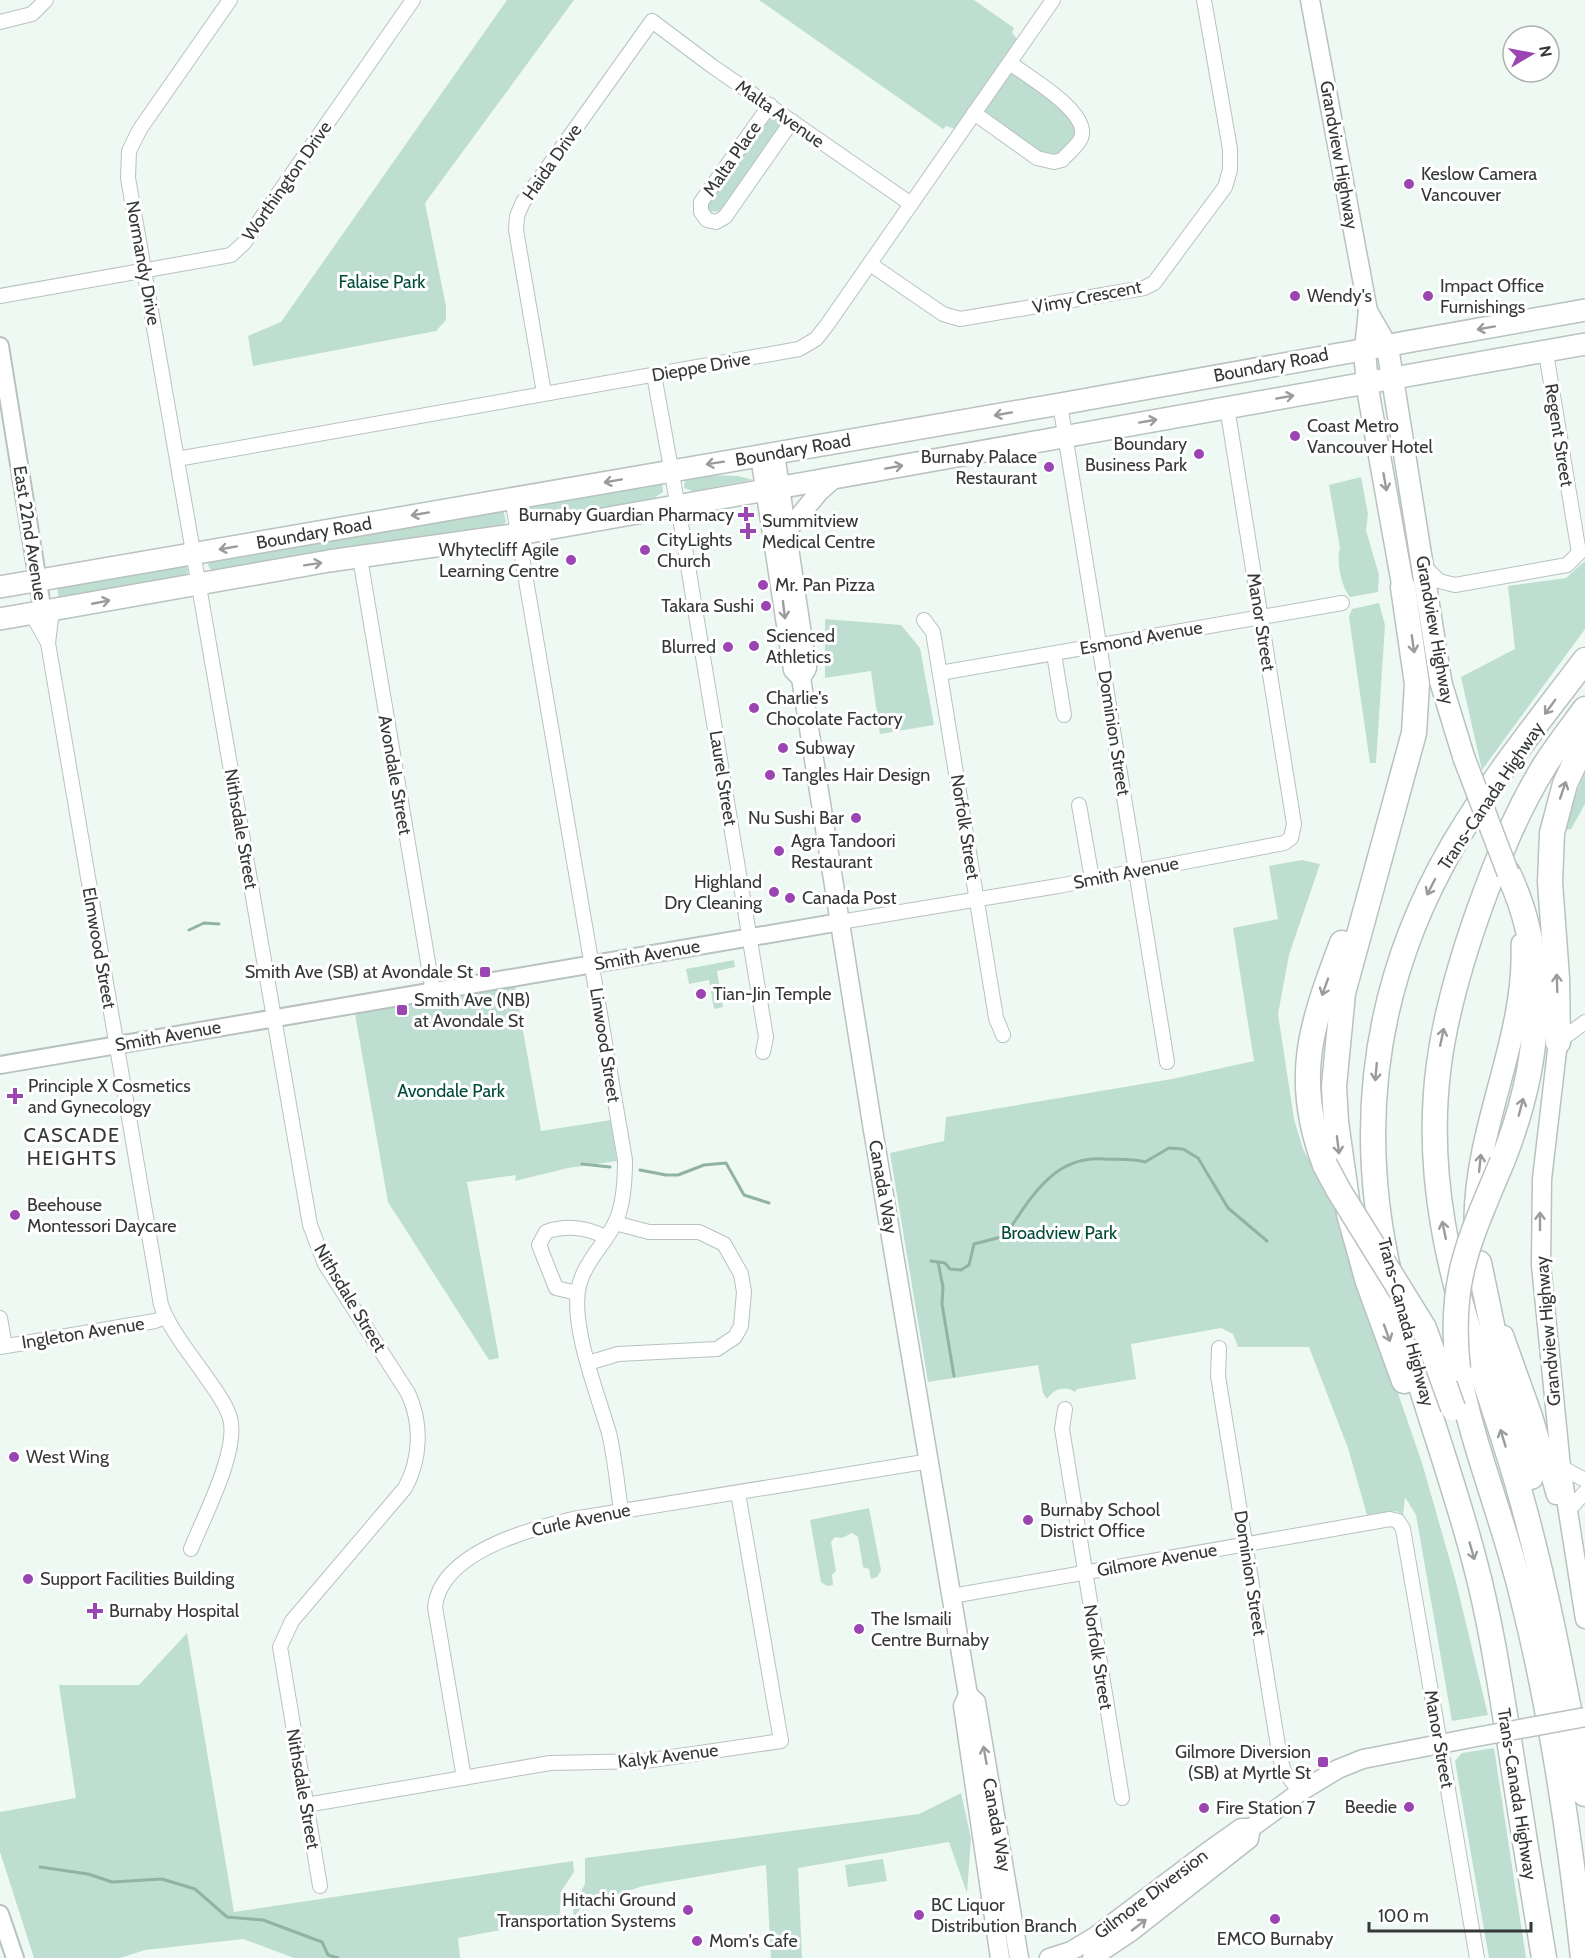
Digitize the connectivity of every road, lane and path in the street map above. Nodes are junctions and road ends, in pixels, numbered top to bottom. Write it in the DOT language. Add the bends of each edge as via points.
graph roads {
  1 [pos="46,0"];
  2 [pos="230,0"];
  3 [pos="413,0"];
  4 [pos="1053,0"];
  5 [pos="1204,0"];
  6 [pos="1310,0"];
  7 [pos="652,21"];
  8 [pos="0,22"];
  9 [pos="1010,63"];
  10 [pos="770,105"];
  11 [pos="974,113"];
  12 [pos="792,121"];
  13 [pos="912,204"];
  14 [pos="870,264"];
  15 [pos="144,271"];
  16 [pos="0,296"];
  17 [pos="1585,310"];
  18 [pos="1368,311"];
  19 [pos="1560,315"];
  20 [pos="1387,344"];
  21 [pos="1585,344"];
  22 [pos="0,346"];
  23 [pos="1364,348"];
  24 [pos="1546,352"];
  25 [pos="654,375"];
  26 [pos="1392,379"];
  27 [pos="1368,383"];
  28 [pos="544,393"];
  29 [pos="4,401"];
  30 [pos="1060,404"];
  31 [pos="1227,407"];
  32 [pos="1066,436"];
  33 [pos="767,455"];
  34 [pos="177,459"];
  35 [pos="670,471"];
  36 [pos="836,477"];
  37 [pos="773,488"];
  38 [pos="512,498"];
  39 [pos="678,505"];
  40 [pos="787,531"];
  41 [pos="519,534"];
  42 [pos="193,554"];
  43 [pos="360,558"];
  44 [pos="1424,564"];
  45 [pos="39,581"];
  46 [pos="198,583"];
  47 [pos="0,587"];
  48 [pos="1403,587"];
  49 [pos="1342,603"];
  50 [pos="0,608"];
  51 [pos="42,613"];
  52 [pos="1260,617"];
  53 [pos="0,619"];
  54 [pos="924,620"];
  55 [pos="48,643"];
  56 [pos="1100,645"];
  57 [pos="1054,654"];
  58 [pos="1585,660"];
  59 [pos="940,673"];
  60 [pos="801,678"];
  61 [pos="1585,709"];
  62 [pos="1064,715"];
  63 [pos="1585,741"];
  64 [pos="1079,805"];
  65 [pos="1291,838"];
  66 [pos="1379,855"];
  67 [pos="1136,871"];
  68 [pos="1508,873"];
  69 [pos="1092,879"];
  70 [pos="977,899"];
  71 [pos="1520,907"];
  72 [pos="840,922"];
  73 [pos="749,938"];
  74 [pos="592,965"];
  75 [pos="433,992"];
  76 [pos="274,1018"];
  77 [pos="1583,1023"];
  78 [pos="1003,1035"];
  79 [pos="1558,1042"];
  80 [pos="116,1045"];
  81 [pos="763,1052"];
  82 [pos="1167,1062"];
  83 [pos="0,1065"];
  84 [pos="615,1222"];
  85 [pos="605,1237"];
  86 [pos="1479,1263"];
  87 [pos="578,1293"];
  88 [pos="165,1317"];
  89 [pos="0,1318"];
  90 [pos="2,1346"];
  91 [pos="1220,1348"];
  92 [pos="588,1363"];
  93 [pos="1065,1409"];
  94 [pos="930,1461"];
  95 [pos="1561,1467"];
  96 [pos="1585,1480"];
  97 [pos="1585,1492"];
  98 [pos="738,1493"];
  99 [pos="1456,1495"];
  100 [pos="621,1510"];
  101 [pos="1567,1512"];
  102 [pos="1398,1521"];
  103 [pos="1246,1544"];
  104 [pos="191,1549"];
  105 [pos="1085,1573"];
  106 [pos="1578,1580"];
  107 [pos="952,1596"];
  108 [pos="1585,1619"];
  109 [pos="1563,1678"];
  110 [pos="968,1695"];
  111 [pos="1585,1717"];
  112 [pos="1440,1744"];
  113 [pos="464,1778"];
  114 [pos="1300,1792"];
  115 [pos="1585,1794"];
  116 [pos="1122,1798"];
  117 [pos="306,1805"];
  118 [pos="1251,1828"];
  119 [pos="320,1886"];
  120 [pos="0,1914"];
  121 [pos="15,1958"];
  122 [pos="1000,1958"];
  123 [pos="1019,1958"];
  124 [pos="1049,1958"];
  125 [pos="1092,1958"];
  126 [pos="1477,1958"];
  127 [pos="1544,1958"];
  128 [pos="1570,1958"];
  129 [pos="1583,1958"];
  1 -- 8 [label="street" via="32,14"];
  2 -- 15 [label="street, Normandy Drive" via="140,129 129,151 128,178"];
  3 -- 15 [label="street, Worthington Drive" via="244,243 231,255"];
  4 -- 9 [label="street, Dieppe Drive"];
  5 -- 14 [label="street, Vimy Crescent" via="1230,149 1230,170 1225,187 1154,283 1144,288 960,319 943,314"];
  6 -- 18 [label="main road, Grandview Highway"];
  7 -- 10 [label="street, Malta Avenue"];
  7 -- 28 [label="street, Haida Drive" via="523,202 517,216 516,231"];
  9 -- 11 [label="street, Dieppe Drive"];
  9 -- 11 [label="street" via="1076,112 1082,130 1080,140 1062,160 1045,161"];
  10 -- 12 [label="street, Malta Avenue"];
  10 -- 12 [label="street, Malta Place" via="701,202 706,220 716,222 725,217"];
  11 -- 13 [label="street, Dieppe Drive"];
  12 -- 13 [label="street, Malta Avenue"];
  13 -- 14 [label="street, Dieppe Drive"];
  14 -- 25 [label="street, Dieppe Drive" via="816,339 799,349"];
  15 -- 16 [label="street, Worthington Drive"];
  15 -- 34 [label="street, Normandy Drive"];
  17 -- 19 [label="main road, Boundary Road"];
  18 -- 20 [label="main road, Grandview Highway"];
  18 -- 23 [label="main road, Grandview Highway"];
  19 -- 20 [label="main road, Boundary Road, one-way"];
  19 -- 24 [label="main road" via="1549,328"];
  20 -- 23 [label="main road, Boundary Road"];
  20 -- 26 [label="main road, Grandview Highway"];
  21 -- 24 [label="main road, Boundary Road"];
  22 -- 29 [label="street, East 22nd Avenue"];
  23 -- 27 [label="main road, Grandview Highway"];
  23 -- 30 [label="main road, Boundary Road"];
  24 -- 26 [label="main road, Boundary Road"];
  24 -- 44 [label="street, Regent Street" via="1579,553 1567,565 1455,585 1439,581"];
  25 -- 28 [label="street, Dieppe Drive"];
  25 -- 35 [label="street, Laurel Street"];
  26 -- 27 [label="main road, Boundary Road"];
  26 -- 44 [label="main road, Grandview Highway"];
  31 -- 27 [label="main road, Boundary Road, one-way"];
  27 -- 48 [label="main road, Grandview Highway, one-way"];
  28 -- 34 [label="street, Dieppe Drive"];
  29 -- 45 [label="street, East 22nd Avenue"];
  30 -- 32 [label="street, Dominion Street"];
  30 -- 33 [label="main road, Boundary Road, one-way"];
  32 -- 31 [label="main road, Boundary Road, one-way"];
  31 -- 52 [label="street, Manor Street"];
  36 -- 32 [label="main road, Boundary Road, one-way"];
  32 -- 56 [label="street, Dominion Street"];
  33 -- 35 [label="main road, Boundary Road, one-way"];
  33 -- 37 [label="main road, Canada Way"];
  34 -- 42 [label="street, Normandy Drive"];
  35 -- 38 [label="main road, Boundary Road, one-way"];
  35 -- 39 [label="street, Laurel Street"];
  36 -- 37 [label="main road, Boundary Road"];
  36 -- 40 [label="main road"];
  37 -- 39 [label="main road, Boundary Road"];
  37 -- 40 [label="main road, Canada Way"];
  37 -- 60 [label="main road, Canada Way, one-way" via="793,670"];
  38 -- 41 [label="street, Linwood Street"];
  38 -- 42 [label="main road, Boundary Road, one-way"];
  39 -- 41 [label="main road, Boundary Road"];
  39 -- 73 [label="street, Laurel Street"];
  40 -- 60 [label="main road, Canada Way" via="807,668"];
  41 -- 43 [label="main road, Boundary Road"];
  41 -- 74 [label="street, Linwood Street"];
  42 -- 45 [label="main road, Boundary Road"];
  42 -- 46 [label="street, Nithsdale Street"];
  46 -- 43 [label="main road, Boundary Road, one-way"];
  43 -- 75 [label="street, Avondale Street"];
  44 -- 68 [label="main road, Grandview Highway, bridge" via="1441,683 1464,758"];
  45 -- 47 [label="main road, Boundary Road"];
  45 -- 50 [label="main road"];
  45 -- 51 [label="street, East 22nd Avenue"];
  51 -- 46 [label="main road, Boundary Road, one-way"];
  46 -- 76 [label="street, Nithsdale Street"];
  48 -- 66 [label="highway, one-way" via="1413,645 1416,714 1405,769"];
  49 -- 52 [label="street, Esmond Avenue"];
  51 -- 53 [label="main road, Boundary Road"];
  51 -- 55 [label="street, Elmwood Street"];
  51 -- 55 [label="street, Elmwood Street"];
  52 -- 56 [label="street, Esmond Avenue"];
  52 -- 65 [label="street, Manor Street" via="1294,824"];
  54 -- 59 [label="street, Norfolk Street" via="933,632"];
  55 -- 80 [label="street, Elmwood Street"];
  56 -- 57 [label="street, Esmond Avenue"];
  56 -- 67 [label="street, Dominion Street"];
  57 -- 59 [label="street, Esmond Avenue"];
  57 -- 62 [label="street"];
  58 -- 99 [label="highway, Trans-Canada Highway, one-way" via="1453,845 1401,957 1378,1052 1372,1117 1377,1208 1405,1333"];
  59 -- 70 [label="street, Norfolk Street"];
  60 -- 72 [label="main road, Canada Way"];
  109 -- 61 [label="highway, Trans-Canada Highway, one-way" via="1520,1493 1472,1344 1443,1226 1434,1160 1434,1098 1440,1042 1453,987 1487,886 1510,831 1545,765"];
  79 -- 63 [label="highway, one-way" via="1551,842 1565,784"];
  64 -- 69 [label="street"];
  65 -- 67 [label="street, Smith Avenue" via="1284,843"];
  66 -- 99 [label="highway, one-way" via="1338,1019 1334,1086 1341,1169 1368,1282 1424,1437"];
  66 -- 128 [label="highway, one-way, bridge" via="1319,1003 1307,1061 1309,1113 1325,1165 1424,1328 1453,1408 1514,1613 1551,1810"];
  67 -- 69 [label="street, Smith Avenue"];
  67 -- 82 [label="street, Dominion Street"];
  68 -- 71 [label="highway"];
  69 -- 70 [label="street, Smith Avenue"];
  70 -- 72 [label="street, Smith Avenue"];
  70 -- 78 [label="street, Norfolk Street" via="996,1018"];
  86 -- 71 [label="main road, one-way" via="1475,1216 1481,1150 1519,999"];
  129 -- 71 [label="highway, one-way, bridge" via="1535,1648 1511,1551 1466,1405 1458,1369 1454,1317 1460,1270 1523,1104 1534,1044 1534,958"];
  72 -- 73 [label="street, Smith Avenue"];
  72 -- 94 [label="main road, Canada Way"];
  73 -- 74 [label="street, Smith Avenue"];
  73 -- 81 [label="street, Laurel Street" via="766,1037"];
  74 -- 75 [label="street, Smith Avenue"];
  74 -- 84 [label="street, Linwood Street" via="625,1160"];
  75 -- 76 [label="street, Smith Avenue"];
  76 -- 80 [label="street, Smith Avenue"];
  76 -- 117 [label="street, Nithsdale Street" via="312,1235 325,1264 408,1393 418,1440 416,1461 405,1488 292,1621 282,1641 280,1659"];
  77 -- 79 [label="street"];
  95 -- 79 [label="main road, Grandview Highway, one-way" via="1544,1315 1540,1219"];
  80 -- 83 [label="street, Smith Avenue"];
  80 -- 88 [label="street, Elmwood Street"];
  84 -- 85 [label="street, Linwood Street"];
  84 -- 92 [label="street" via="650,1232 699,1232 724,1244 741,1274 741,1326 733,1339 717,1349 618,1354"];
  85 -- 87 [label="street, Linwood Street" via="579,1283"];
  85 -- 87 [label="street" via="590,1229 564,1228 546,1232 539,1245 556,1288"];
  86 -- 106 [label="main road" via="1533,1416"];
  86 -- 109 [label="highway" via="1537,1500"];
  87 -- 92 [label="street, Linwood Street"];
  88 -- 90 [label="street, Ingleton Avenue"];
  88 -- 104 [label="street, Elmwood Street" via="223,1402 233,1433 230,1451"];
  89 -- 90 [label="street"];
  91 -- 103 [label="street, Dominion Street" via="1218,1376"];
  92 -- 100 [label="street, Linwood Street" via="609,1436"];
  93 -- 105 [label="street, Norfolk Street" via="1062,1429"];
  94 -- 98 [label="street, Curle Avenue"];
  94 -- 107 [label="main road, Canada Way"];
  95 -- 96 [label="street"];
  95 -- 101 [label="main road, Grandview Highway"];
  97 -- 101 [label="street"];
  98 -- 100 [label="street, Curle Avenue"];
  98 -- 113 [label="street, Kalyk Avenue" via="781,1742 645,1761 550,1763"];
  99 -- 127 [label="highway, Trans-Canada Highway, one-way" via="1490,1625"];
  100 -- 113 [label="street, Curle Avenue" via="550,1524 482,1550 466,1559 440,1590 435,1612"];
  101 -- 106 [label="main road, Grandview Highway"];
  102 -- 103 [label="street, Gilmore Avenue" via="1390,1519"];
  102 -- 112 [label="street, Manor Street" via="1403,1529"];
  103 -- 105 [label="street, Gilmore Avenue"];
  103 -- 114 [label="street, Dominion Street" via="1281,1763"];
  105 -- 107 [label="street, Gilmore Avenue"];
  105 -- 116 [label="street, Norfolk Street"];
  106 -- 108 [label="main road, Grandview Highway"];
  107 -- 110 [label="main road, Canada Way"];
  109 -- 115 [label="highway, Trans-Canada Highway"];
  110 -- 122 [label="main road, Canada Way" via="963,1706"];
  123 -- 110 [label="main road, Canada Way, one-way" via="976,1702"];
  111 -- 112 [label="main road, Gilmore Diversion, bridge"];
  112 -- 114 [label="main road, Gilmore Diversion" via="1363,1759"];
  112 -- 126 [label="street, Manor Street"];
  113 -- 117 [label="street, Kalyk Avenue"];
  114 -- 118 [label="main road, Gilmore Diversion"];
  117 -- 119 [label="street, Nithsdale Street"];
  118 -- 124 [label="main road, Gilmore Diversion" via="1241,1828 1096,1936"];
  125 -- 118 [label="main road, Gilmore Diversion, one-way" via="1249,1839"];
  120 -- 121 [label="street"];
}
